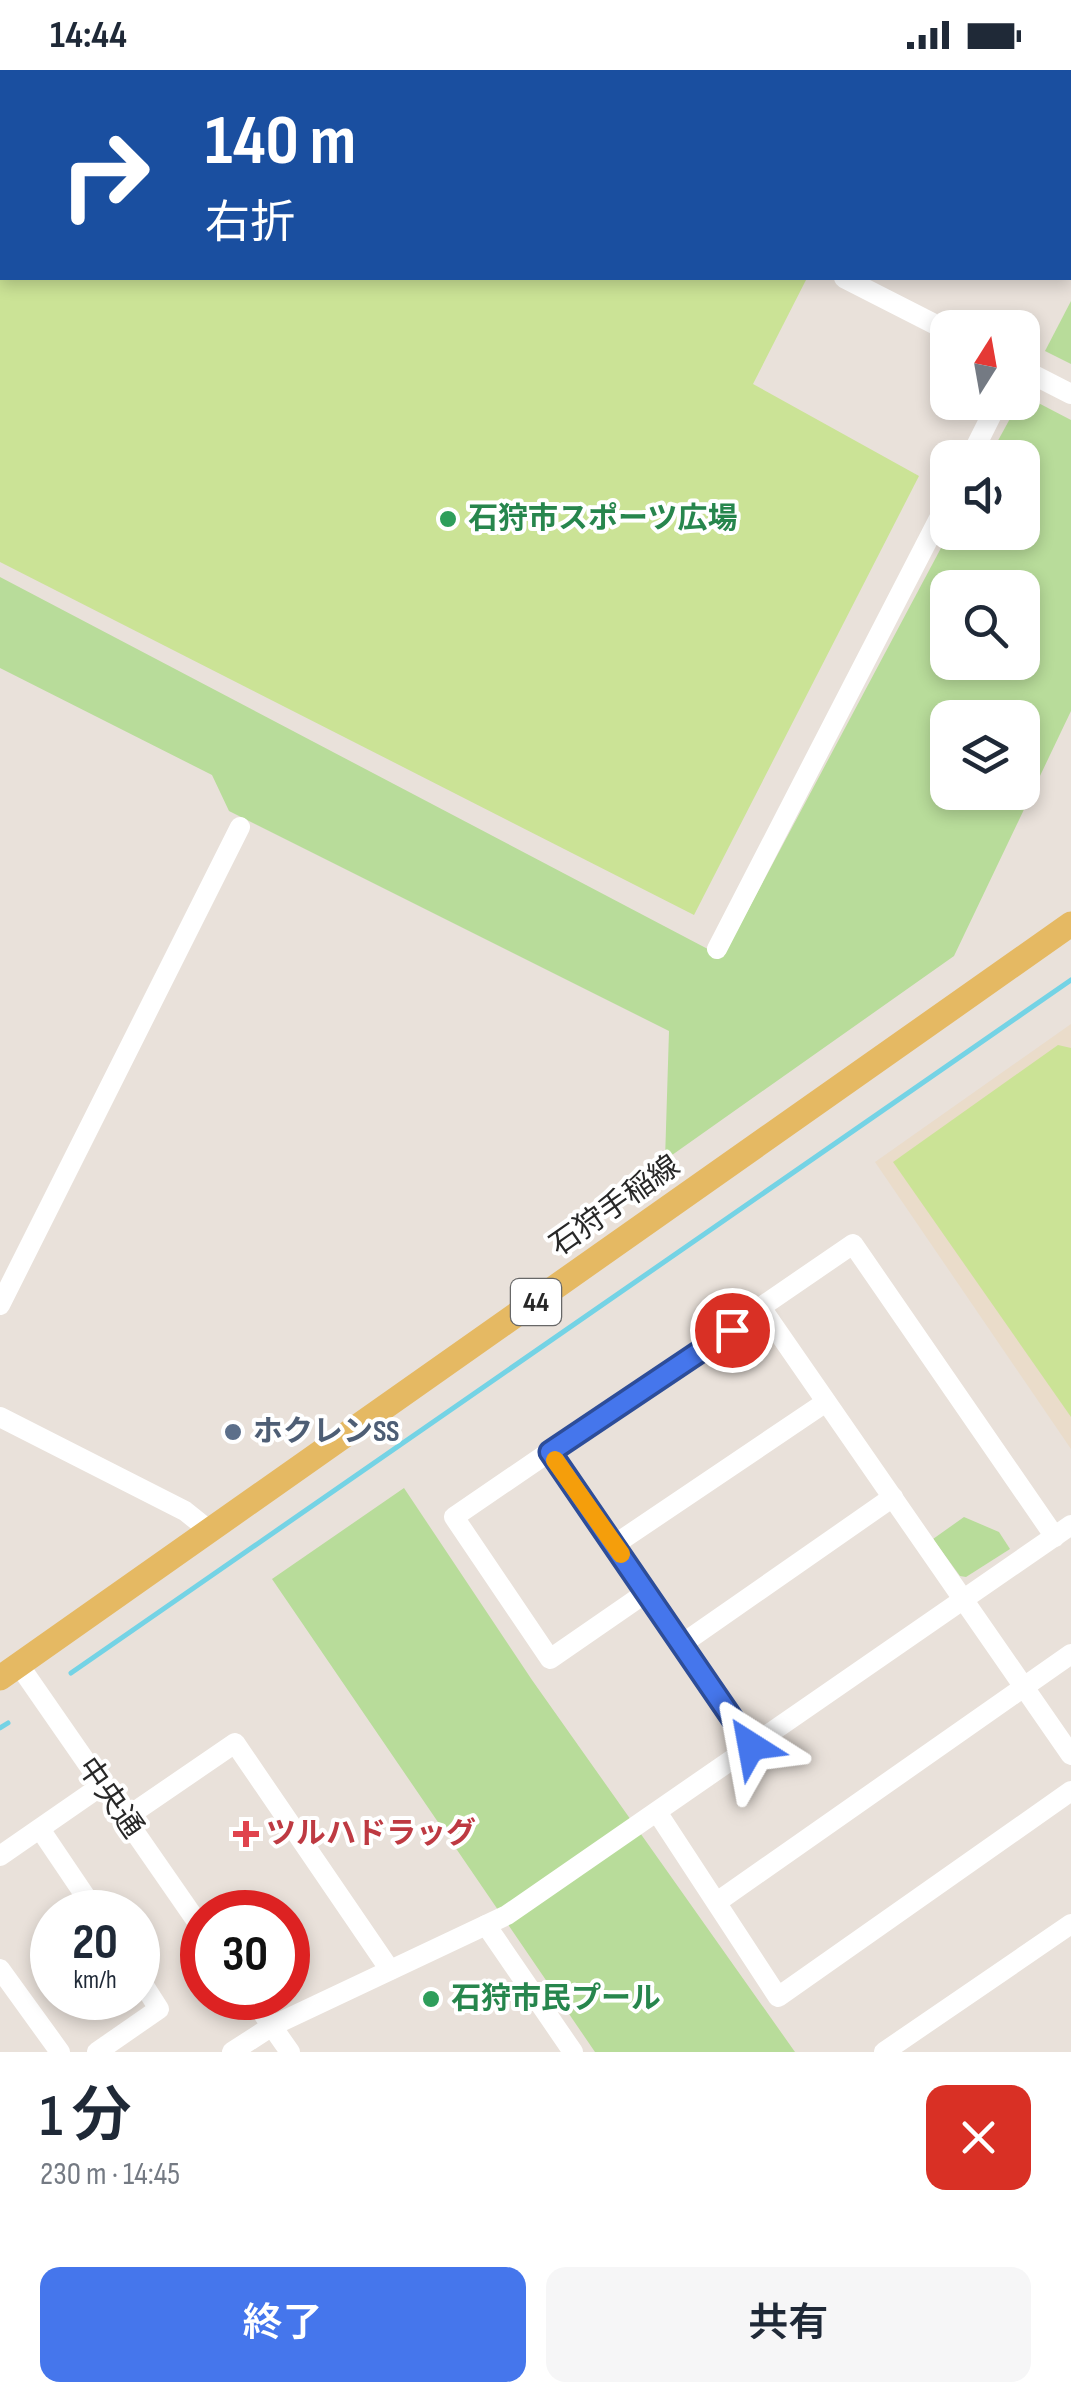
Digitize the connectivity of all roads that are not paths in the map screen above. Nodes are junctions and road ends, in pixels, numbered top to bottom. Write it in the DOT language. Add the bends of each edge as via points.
graph roads {
  1 [pos="848,280"];
  2 [pos="930,322"];
  3 [pos="1040,378"];
  4 [pos="1071,394"];
  5 [pos="930,536"];
  6 [pos="240,828"];
  7 [pos="1071,924"];
  8 [pos="717,948"];
  9 [pos="0,1305"];
  10 [pos="762,1309"];
  11 [pos="826,1402"];
  12 [pos="0,1417"];
  13 [pos="550,1452"];
  14 [pos="893,1498"];
  15 [pos="1063,1531"];
  16 [pos="210,1532"];
  17 [pos="614,1545"];
  18 [pos="646,1592"];
  19 [pos="964,1600"];
  20 [pos="682,1644"];
  21 [pos="1071,1654"];
  22 [pos="9,1672"];
  23 [pos="1024,1686"];
  24 [pos="751,1746"];
  25 [pos="1071,1755"];
  26 [pos="101,1786"];
  27 [pos="1071,1791"];
  28 [pos="656,1812"];
  29 [pos="124,1819"];
  30 [pos="40,1829"];
  31 [pos="0,1856"];
  32 [pos="81,1890"];
  33 [pos="180,1897"];
  34 [pos="716,1902"];
  35 [pos="1071,1924"];
  36 [pos="486,1925"];
  37 [pos="390,1970"];
  38 [pos="3,1979"];
  39 [pos="143,2020"];
  40 [pos="268,2020"];
  41 [pos="272,2026"];
  42 [pos="60,2052"];
  43 [pos="97,2052"];
  44 [pos="232,2052"];
  45 [pos="290,2052"];
  46 [pos="574,2052"];
  47 [pos="884,2052"];
  1 -- 2 [label="street"];
  3 -- 4 [label="street"];
  5 -- 8 [label="street"];
  6 -- 9 [label="street"];
  7 -- 16 [label="main road, 石狩手稲線 / 44"];
  10 -- 11 [label="street"];
  10 -- 13 [label="street"];
  10 -- 15 [label="street" via="853,1244"];
  11 -- 14 [label="street"];
  11 -- 17 [label="street"];
  12 -- 16 [label="street" via="185,1511"];
  13 -- 17 [label="street"];
  13 -- 18 [label="street" via="454,1517 550,1659"];
  14 -- 19 [label="street"];
  14 -- 20 [label="street"];
  15 -- 19 [label="street"];
  16 -- 22 [label="main road, 石狩手稲線 / 44"];
  17 -- 18 [label="street"];
  18 -- 20 [label="street"];
  19 -- 23 [label="street"];
  19 -- 24 [label="street"];
  20 -- 24 [label="street"];
  21 -- 23 [label="street"];
  22 -- 26 [label="street, 中央通"];
  23 -- 25 [label="street"];
  23 -- 34 [label="street"];
  24 -- 28 [label="street"];
  26 -- 29 [label="street, 中央通"];
  26 -- 30 [label="street"];
  27 -- 34 [label="street" via="778,1996"];
  28 -- 34 [label="street"];
  28 -- 36 [label="street"];
  29 -- 33 [label="street, 中央通"];
  29 -- 37 [label="street" via="235,1742"];
  30 -- 31 [label="street"];
  30 -- 32 [label="street"];
  35 -- 47 [label="street"];
  36 -- 37 [label="street"];
  36 -- 46 [label="street"];
  37 -- 41 [label="street"];
  38 -- 42 [label="street"];
  39 -- 43 [label="street"];
  40 -- 41 [label="street"];
  41 -- 44 [label="street"];
  41 -- 45 [label="street"];
}
